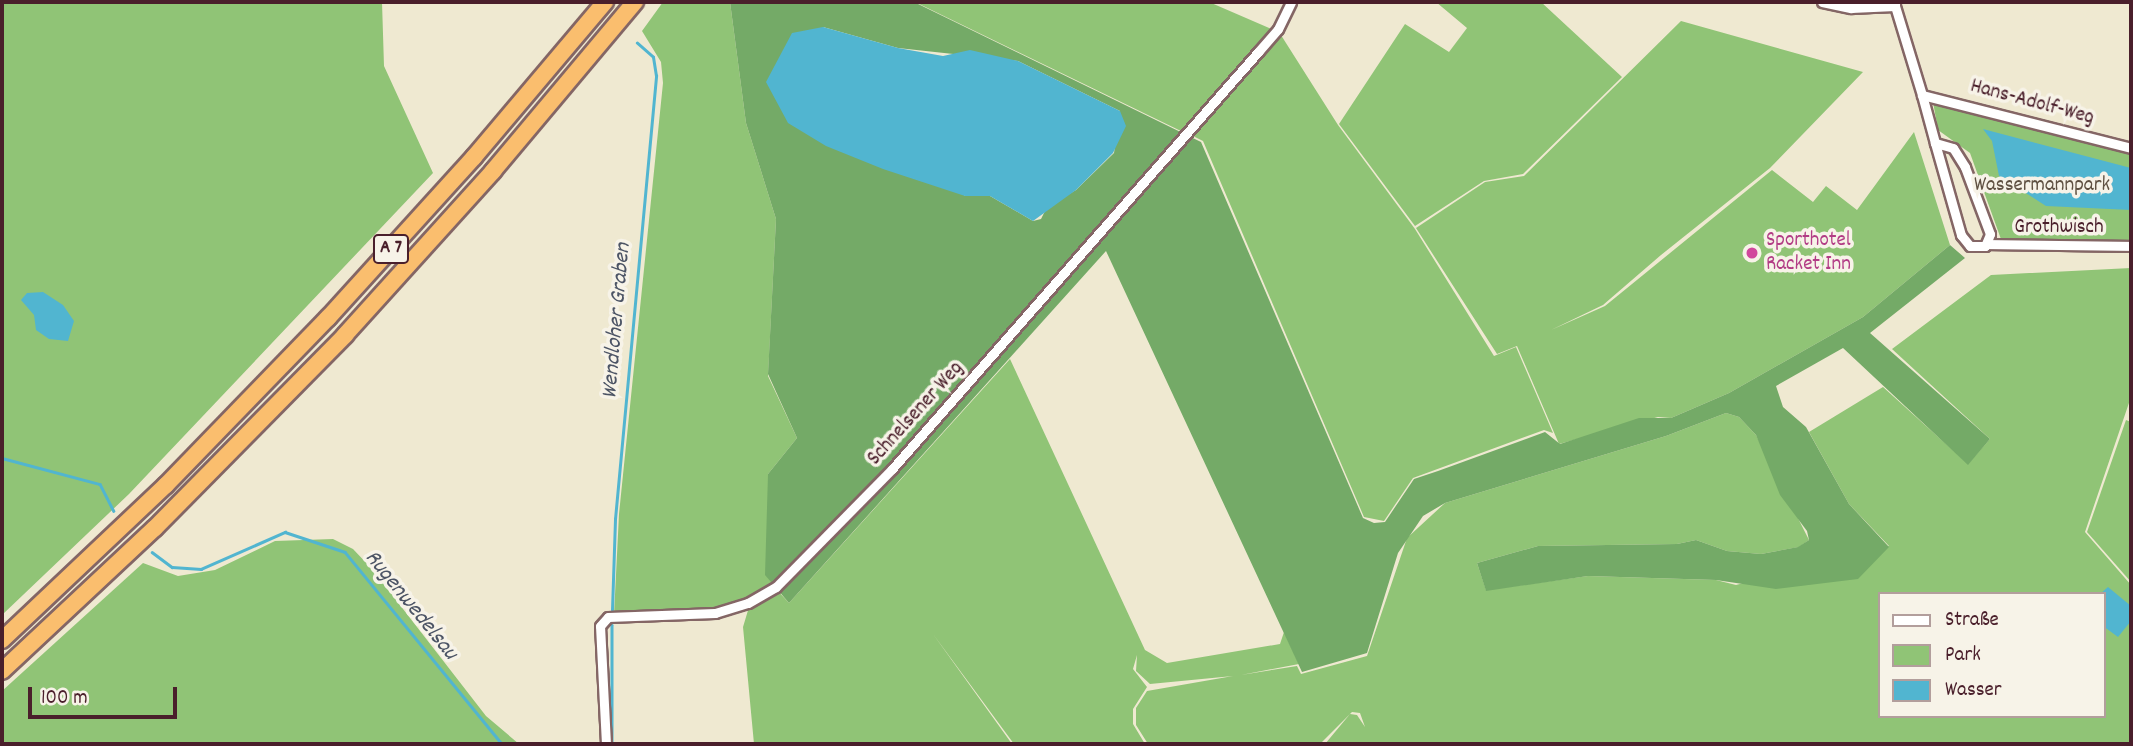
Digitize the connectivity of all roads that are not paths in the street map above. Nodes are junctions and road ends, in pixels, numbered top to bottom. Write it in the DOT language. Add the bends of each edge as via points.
graph roads {
  1 [pos="605,2"];
  2 [pos="635,2"];
  3 [pos="1291,2"];
  4 [pos="1822,2"];
  5 [pos="1895,4"];
  6 [pos="1922,95"];
  7 [pos="1935,143"];
  8 [pos="2131,148"];
  9 [pos="1987,244"];
  10 [pos="2131,246"];
  11 [pos="2,640"];
  12 [pos="2,671"];
  13 [pos="606,744"];
  1 -- 11 [label="highway, A 7" via="474,157 328,318 166,485"];
  2 -- 12 [label="highway, A 7" via="493,171 336,344 155,528"];
  3 -- 13 [label="street, Schnelsener Weg" via="1278,29 892,469 776,587 748,603 715,613 608,617 600,626 609,733"];
  4 -- 5 [label="street" via="1851,8"];
  5 -- 6 [label="street"];
  6 -- 7 [label="street"];
  6 -- 8 [label="street, Hans-Adolf-Weg"];
  7 -- 9 [label="street" via="1948,144 1961,159 1990,234"];
  7 -- 9 [label="street" via="1963,239 1973,247"];
  9 -- 10 [label="street, Grothwisch"];
}
